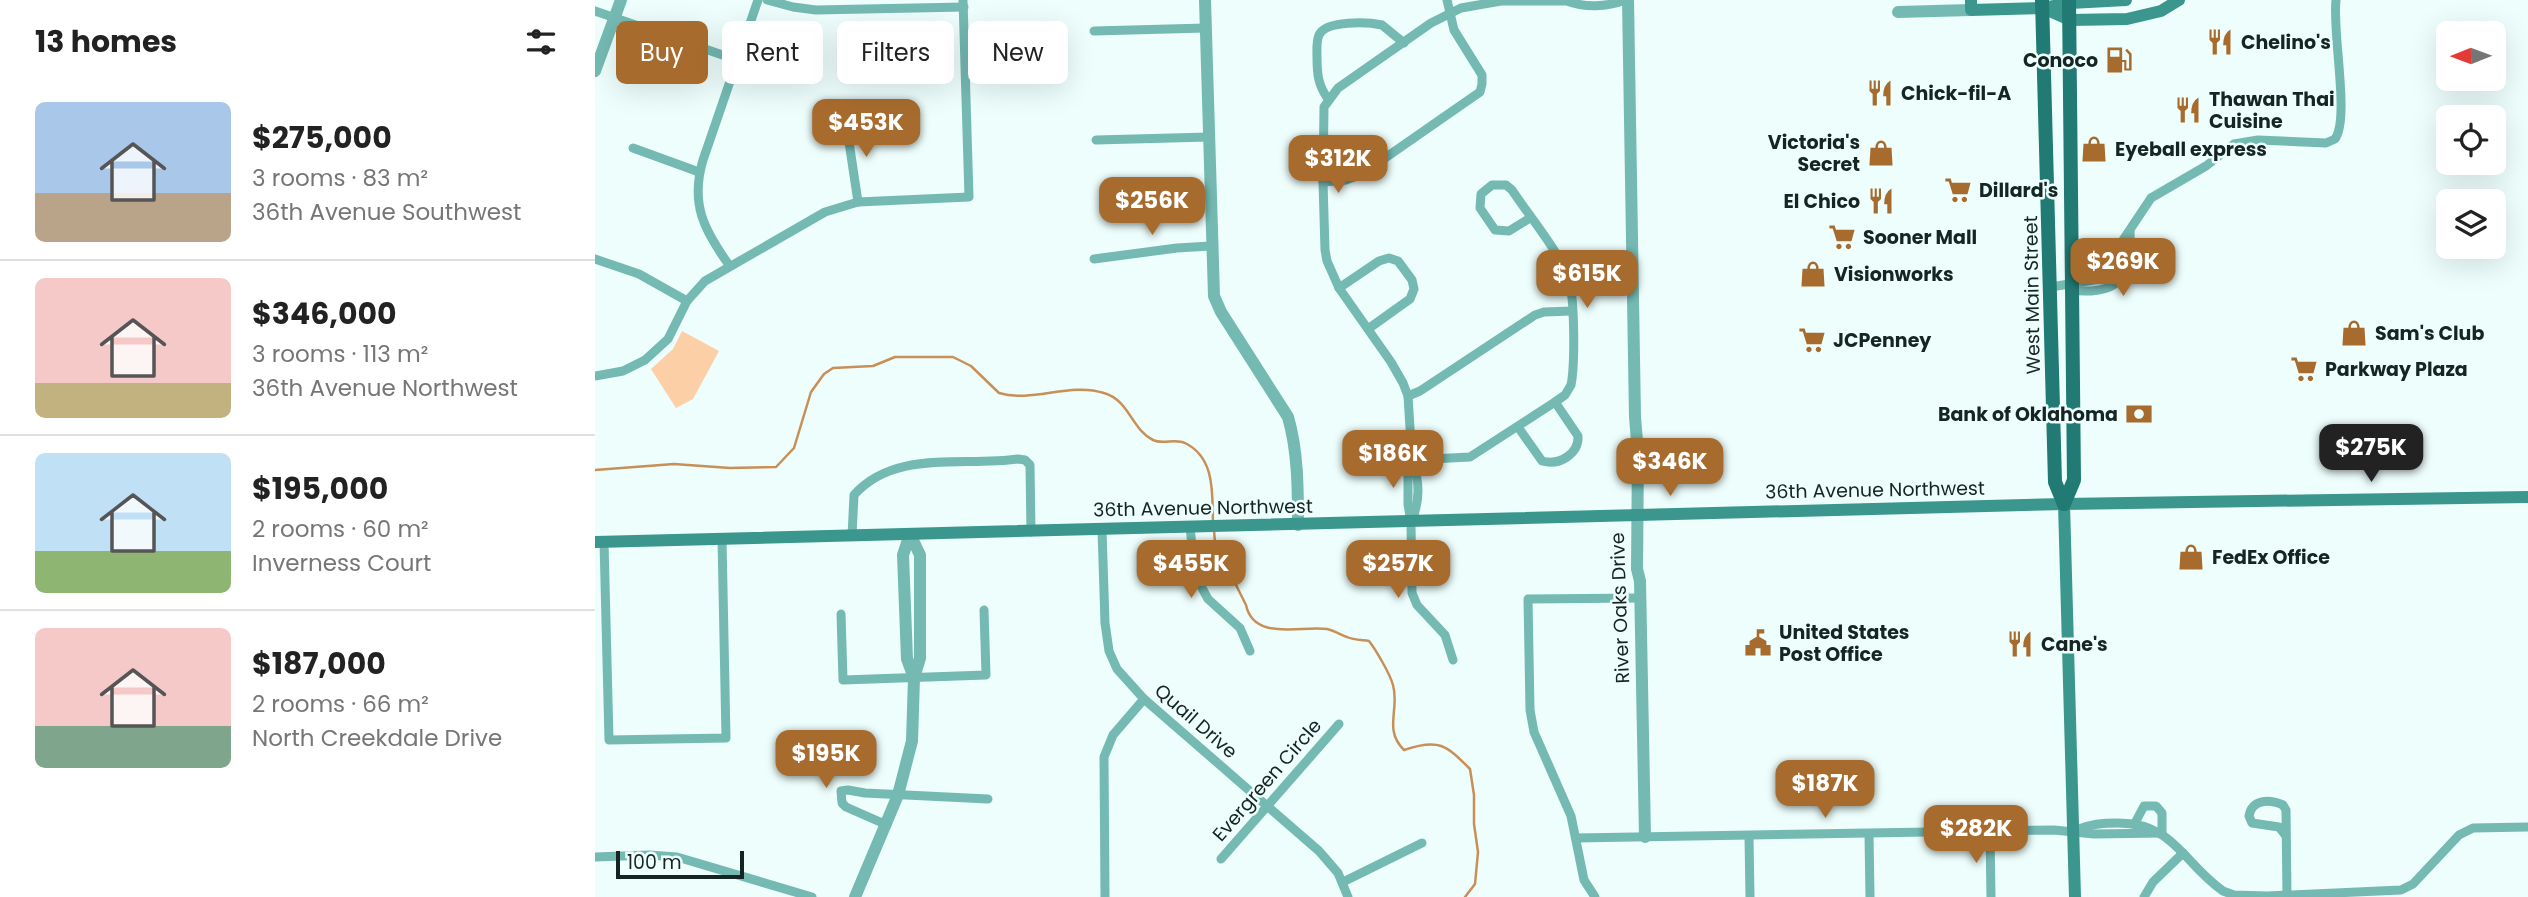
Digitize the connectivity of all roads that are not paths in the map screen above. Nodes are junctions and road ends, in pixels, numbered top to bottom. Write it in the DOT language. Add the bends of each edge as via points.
graph roads {
  1 [pos="621,0"];
  2 [pos="758,0"];
  3 [pos="767,0"];
  4 [pos="1205,0"];
  5 [pos="1447,0"];
  6 [pos="1567,0"];
  7 [pos="1626,0"];
  8 [pos="2126,0"];
  9 [pos="2179,0"];
  10 [pos="2336,0"];
  11 [pos="1530,1"];
  12 [pos="2069,1"];
  13 [pos="964,4"];
  14 [pos="2043,4"];
  15 [pos="1971,5"];
  16 [pos="595,11"];
  17 [pos="1898,12"];
  18 [pos="1449,14"];
  19 [pos="615,19"];
  20 [pos="2070,20"];
  21 [pos="751,21"];
  22 [pos="1206,28"];
  23 [pos="1094,31"];
  24 [pos="1404,43"];
  25 [pos="722,55"];
  26 [pos="595,71"];
  27 [pos="729,84"];
  28 [pos="1328,99"];
  29 [pos="846,122"];
  30 [pos="1209,137"];
  31 [pos="1096,140"];
  32 [pos="633,148"];
  33 [pos="699,172"];
  34 [pos="1323,182"];
  35 [pos="858,202"];
  36 [pos="1530,218"];
  37 [pos="2130,231"];
  38 [pos="1211,246"];
  39 [pos="595,259"];
  40 [pos="1094,259"];
  41 [pos="729,265"];
  42 [pos="2051,287"];
  43 [pos="2072,287"];
  44 [pos="1339,288"];
  45 [pos="687,301"];
  46 [pos="1572,311"];
  47 [pos="1368,329"];
  48 [pos="595,376"];
  49 [pos="1408,396"];
  50 [pos="1555,402"];
  51 [pos="1518,427"];
  52 [pos="1412,460"];
  53 [pos="2528,497"];
  54 [pos="2064,504"];
  55 [pos="1637,516"];
  56 [pos="1411,523"];
  57 [pos="1298,525"];
  58 [pos="1191,527"];
  59 [pos="1102,530"];
  60 [pos="1031,532"];
  61 [pos="910,534"];
  62 [pos="852,536"];
  63 [pos="722,539"];
  64 [pos="600,542"];
  65 [pos="1640,598"];
  66 [pos="984,610"];
  67 [pos="841,614"];
  68 [pos="1250,651"];
  69 [pos="1453,660"];
  70 [pos="914,678"];
  71 [pos="1144,699"];
  72 [pos="1339,724"];
  73 [pos="898,795"];
  74 [pos="988,799"];
  75 [pos="1267,807"];
  76 [pos="2135,823"];
  77 [pos="887,825"];
  78 [pos="2528,827"];
  79 [pos="2074,830"];
  80 [pos="1990,832"];
  81 [pos="1869,834"];
  82 [pos="2162,834"];
  83 [pos="1749,836"];
  84 [pos="2286,836"];
  85 [pos="1645,837"];
  86 [pos="1576,838"];
  87 [pos="1422,844"];
  88 [pos="2183,853"];
  89 [pos="595,857"];
  90 [pos="1221,859"];
  91 [pos="1343,882"];
  92 [pos="2287,896"];
  93 [pos="812,897"];
  94 [pos="855,897"];
  95 [pos="1105,897"];
  96 [pos="1347,897"];
  97 [pos="1595,897"];
  98 [pos="1750,897"];
  99 [pos="1870,897"];
  100 [pos="1991,897"];
  101 [pos="2075,897"];
  102 [pos="2144,897"];
  1 -- 19 [label="street"];
  2 -- 21 [label="street"];
  3 -- 13 [label="street" via="816,10"];
  4 -- 22 [label="street"];
  5 -- 18 [label="street"];
  6 -- 7 [label="street" via="1577,5 1612,5"];
  6 -- 11 [label="street"];
  7 -- 55 [label="street, River Oaks Drive"];
  8 -- 12 [label="main road"];
  9 -- 20 [label="main road" via="2161,11 2127,19"];
  10 -- 37 [label="street" via="2342,122 2335,139 2326,143 2258,140 2234,144 2151,198"];
  11 -- 18 [label="street" via="1473,5"];
  12 -- 14 [label="main road"];
  12 -- 20 [label="main road, West Main Street"];
  13 -- 35 [label="street" via="969,197"];
  14 -- 15 [label="main road"];
  14 -- 20 [label="main road"];
  14 -- 42 [label="main road, West Main Street"];
  15 -- 17 [label="street"];
  16 -- 19 [label="street"];
  18 -- 24 [label="street"];
  18 -- 34 [label="street" via="1482,75 1480,92 1361,174"];
  19 -- 25 [label="street"];
  19 -- 26 [label="street"];
  20 -- 43 [label="main road, West Main Street"];
  22 -- 23 [label="street"];
  22 -- 30 [label="street"];
  24 -- 28 [label="street"];
  24 -- 28 [label="street" via="1382,25 1324,29 1317,42 1317,74"];
  27 -- 33 [label="street"];
  28 -- 34 [label="street" via="1323,116"];
  29 -- 35 [label="street"];
  30 -- 31 [label="street"];
  30 -- 38 [label="street"];
  32 -- 33 [label="street"];
  33 -- 41 [label="street" via="699,210"];
  34 -- 44 [label="street" via="1325,250"];
  35 -- 41 [label="street" via="825,212"];
  36 -- 36 [label="street" via="1506,185 1492,185 1481,194 1480,208 1495,230 1509,231"];
  36 -- 46 [label="street" via="1568,277"];
  37 -- 43 [label="street" via="2110,272"];
  37 -- 43 [label="street" via="2131,251 2121,281 2101,291"];
  38 -- 40 [label="street"];
  38 -- 57 [label="street" via="1216,303 1288,417 1298,484"];
  39 -- 45 [label="street" via="639,274"];
  41 -- 45 [label="street"];
  42 -- 43 [label="street"];
  42 -- 54 [label="main road, West Main Street" via="2055,482"];
  43 -- 54 [label="main road, West Main Street" via="2074,481"];
  44 -- 47 [label="street"];
  44 -- 47 [label="street" via="1384,259 1395,258 1406,270 1413,285 1410,299"];
  45 -- 48 [label="street" via="668,339 655,353 623,371"];
  46 -- 49 [label="street" via="1535,315"];
  46 -- 50 [label="street" via="1572,380 1565,395"];
  47 -- 49 [label="street"];
  49 -- 52 [label="street"];
  50 -- 51 [label="street"];
  50 -- 51 [label="street" via="1579,436 1576,449 1563,459 1542,461"];
  51 -- 52 [label="street" via="1470,457"];
  52 -- 56 [label="street" via="1419,502"];
  53 -- 54 [label="main road, 36th Avenue Northwest"];
  54 -- 55 [label="main road, 36th Avenue Northwest"];
  54 -- 79 [label="main road, West Main Street"];
  55 -- 56 [label="main road, 36th Avenue Northwest"];
  55 -- 65 [label="street, River Oaks Drive"];
  56 -- 57 [label="main road, 36th Avenue Northwest"];
  56 -- 69 [label="street" via="1413,599 1445,635"];
  57 -- 58 [label="main road, 36th Avenue Northwest"];
  58 -- 59 [label="main road, 36th Avenue Northwest"];
  58 -- 68 [label="street" via="1194,565 1202,588 1240,628"];
  59 -- 60 [label="main road, 36th Avenue Northwest"];
  59 -- 71 [label="street, Quail Drive" via="1109,651 1124,679"];
  60 -- 61 [label="main road, 36th Avenue Northwest"];
  60 -- 62 [label="street" via="1030,465 1018,460 915,464 891,471 853,495"];
  61 -- 62 [label="main road, 36th Avenue Northwest"];
  61 -- 70 [label="street" via="903,556 907,659"];
  62 -- 63 [label="main road, 36th Avenue Northwest"];
  63 -- 64 [label="main road, 36th Avenue Northwest"];
  63 -- 64 [label="street" via="726,738 609,740"];
  65 -- 85 [label="street, River Oaks Drive"];
  65 -- 86 [label="street" via="1528,599 1532,722"];
  66 -- 70 [label="street" via="986,675"];
  67 -- 70 [label="street" via="843,680"];
  70 -- 73 [label="street" via="912,741"];
  71 -- 75 [label="street, Quail Drive"];
  71 -- 95 [label="street" via="1113,735 1104,757"];
  72 -- 75 [label="street, Evergreen Circle"];
  73 -- 74 [label="street"];
  73 -- 77 [label="street"];
  73 -- 77 [label="street" via="841,791 846,807"];
  75 -- 90 [label="street, Evergreen Circle"];
  75 -- 91 [label="street, Quail Drive" via="1319,851"];
  76 -- 79 [label="street" via="2093,823"];
  76 -- 82 [label="street"];
  76 -- 82 [label="street" via="2144,806 2156,806 2162,813"];
  77 -- 94 [label="street"];
  78 -- 92 [label="street" via="2468,829 2413,884 2401,890"];
  79 -- 80 [label="street"];
  79 -- 82 [label="street"];
  79 -- 101 [label="main road, West Main Street"];
  80 -- 81 [label="street"];
  80 -- 100 [label="street"];
  81 -- 83 [label="street"];
  81 -- 99 [label="street"];
  82 -- 88 [label="street"];
  83 -- 85 [label="street"];
  83 -- 98 [label="street"];
  84 -- 84 [label="street" via="2288,816 2283,805 2262,802 2252,806 2252,823 2279,827"];
  84 -- 92 [label="street"];
  85 -- 86 [label="street"];
  86 -- 97 [label="street" via="1584,880"];
  87 -- 91 [label="street"];
  88 -- 92 [label="street" via="2229,893"];
  88 -- 102 [label="street"];
  89 -- 93 [label="street" via="677,857"];
  91 -- 96 [label="street, Quail Drive"];
}
